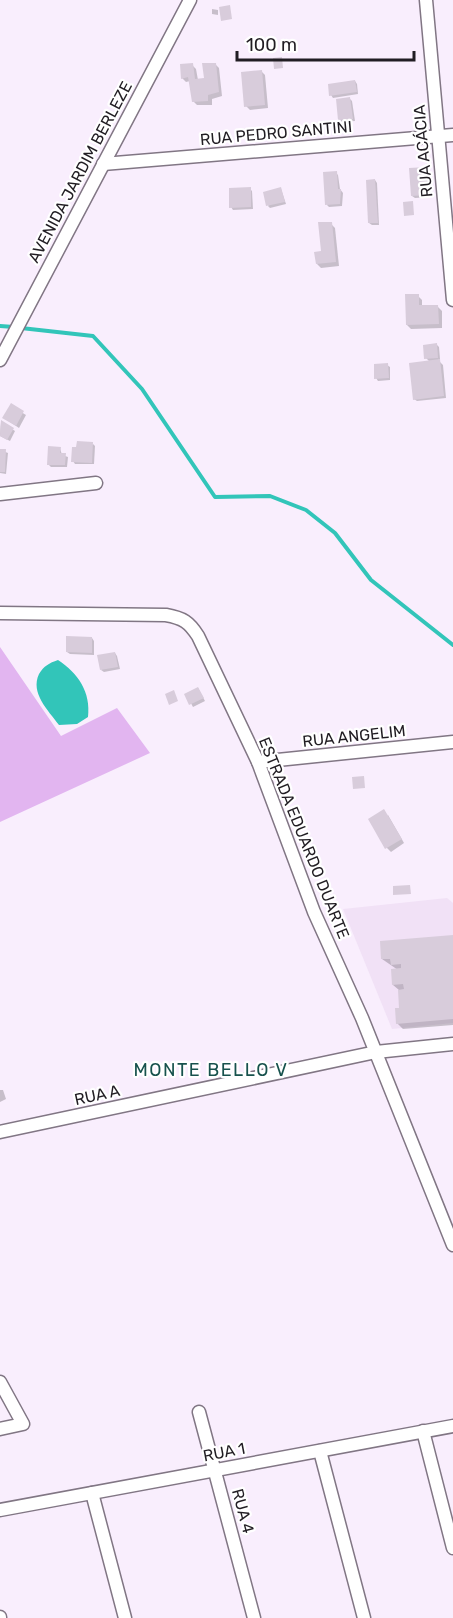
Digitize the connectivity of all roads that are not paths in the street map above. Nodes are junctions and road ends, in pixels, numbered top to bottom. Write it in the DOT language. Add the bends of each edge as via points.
graph roads {
  1 [pos="190,0"];
  2 [pos="426,0"];
  3 [pos="453,135"];
  4 [pos="438,136"];
  5 [pos="103,164"];
  6 [pos="453,300"];
  7 [pos="0,360"];
  8 [pos="96,483"];
  9 [pos="0,494"];
  10 [pos="0,613"];
  11 [pos="453,742"];
  12 [pos="258,762"];
  13 [pos="453,1044"];
  14 [pos="376,1052"];
  15 [pos="0,1132"];
  16 [pos="453,1245"];
  17 [pos="0,1382"];
  18 [pos="199,1412"];
  19 [pos="453,1426"];
  20 [pos="0,1429"];
  21 [pos="423,1431"];
  22 [pos="320,1451"];
  23 [pos="215,1471"];
  24 [pos="92,1493"];
  25 [pos="0,1510"];
  26 [pos="453,1548"];
  27 [pos="125,1618"];
  28 [pos="254,1618"];
  29 [pos="364,1618"];
  1 -- 5 [label="street, AVENIDA JARDIM BERLEZE"];
  2 -- 4 [label="street, RUA ACÁCIA"];
  3 -- 4 [label="street, RUA PEDRO SANTINI"];
  4 -- 5 [label="street, RUA PEDRO SANTINI"];
  4 -- 6 [label="street, RUA ACÁCIA"];
  5 -- 7 [label="street, AVENIDA JARDIM BERLEZE"];
  8 -- 9 [label="street"];
  10 -- 12 [label="street, ESTRADA EDUARDO DUARTE" via="166,615 189,623"];
  11 -- 12 [label="street, RUA ANGELIM"];
  12 -- 14 [label="street, ESTRADA EDUARDO DUARTE" via="314,912"];
  13 -- 14 [label="street, RUA A"];
  14 -- 15 [label="street, RUA A"];
  14 -- 16 [label="street, ESTRADA EDUARDO DUARTE"];
  17 -- 20 [label="street" via="23,1424"];
  18 -- 23 [label="street, RUA 4"];
  19 -- 21 [label="street, RUA 1"];
  21 -- 22 [label="street, RUA 1"];
  21 -- 26 [label="street"];
  22 -- 23 [label="street, RUA 1"];
  22 -- 29 [label="street"];
  23 -- 24 [label="street, RUA 1"];
  23 -- 28 [label="street, RUA 4"];
  24 -- 25 [label="street, RUA 1"];
  24 -- 27 [label="street"];
}
